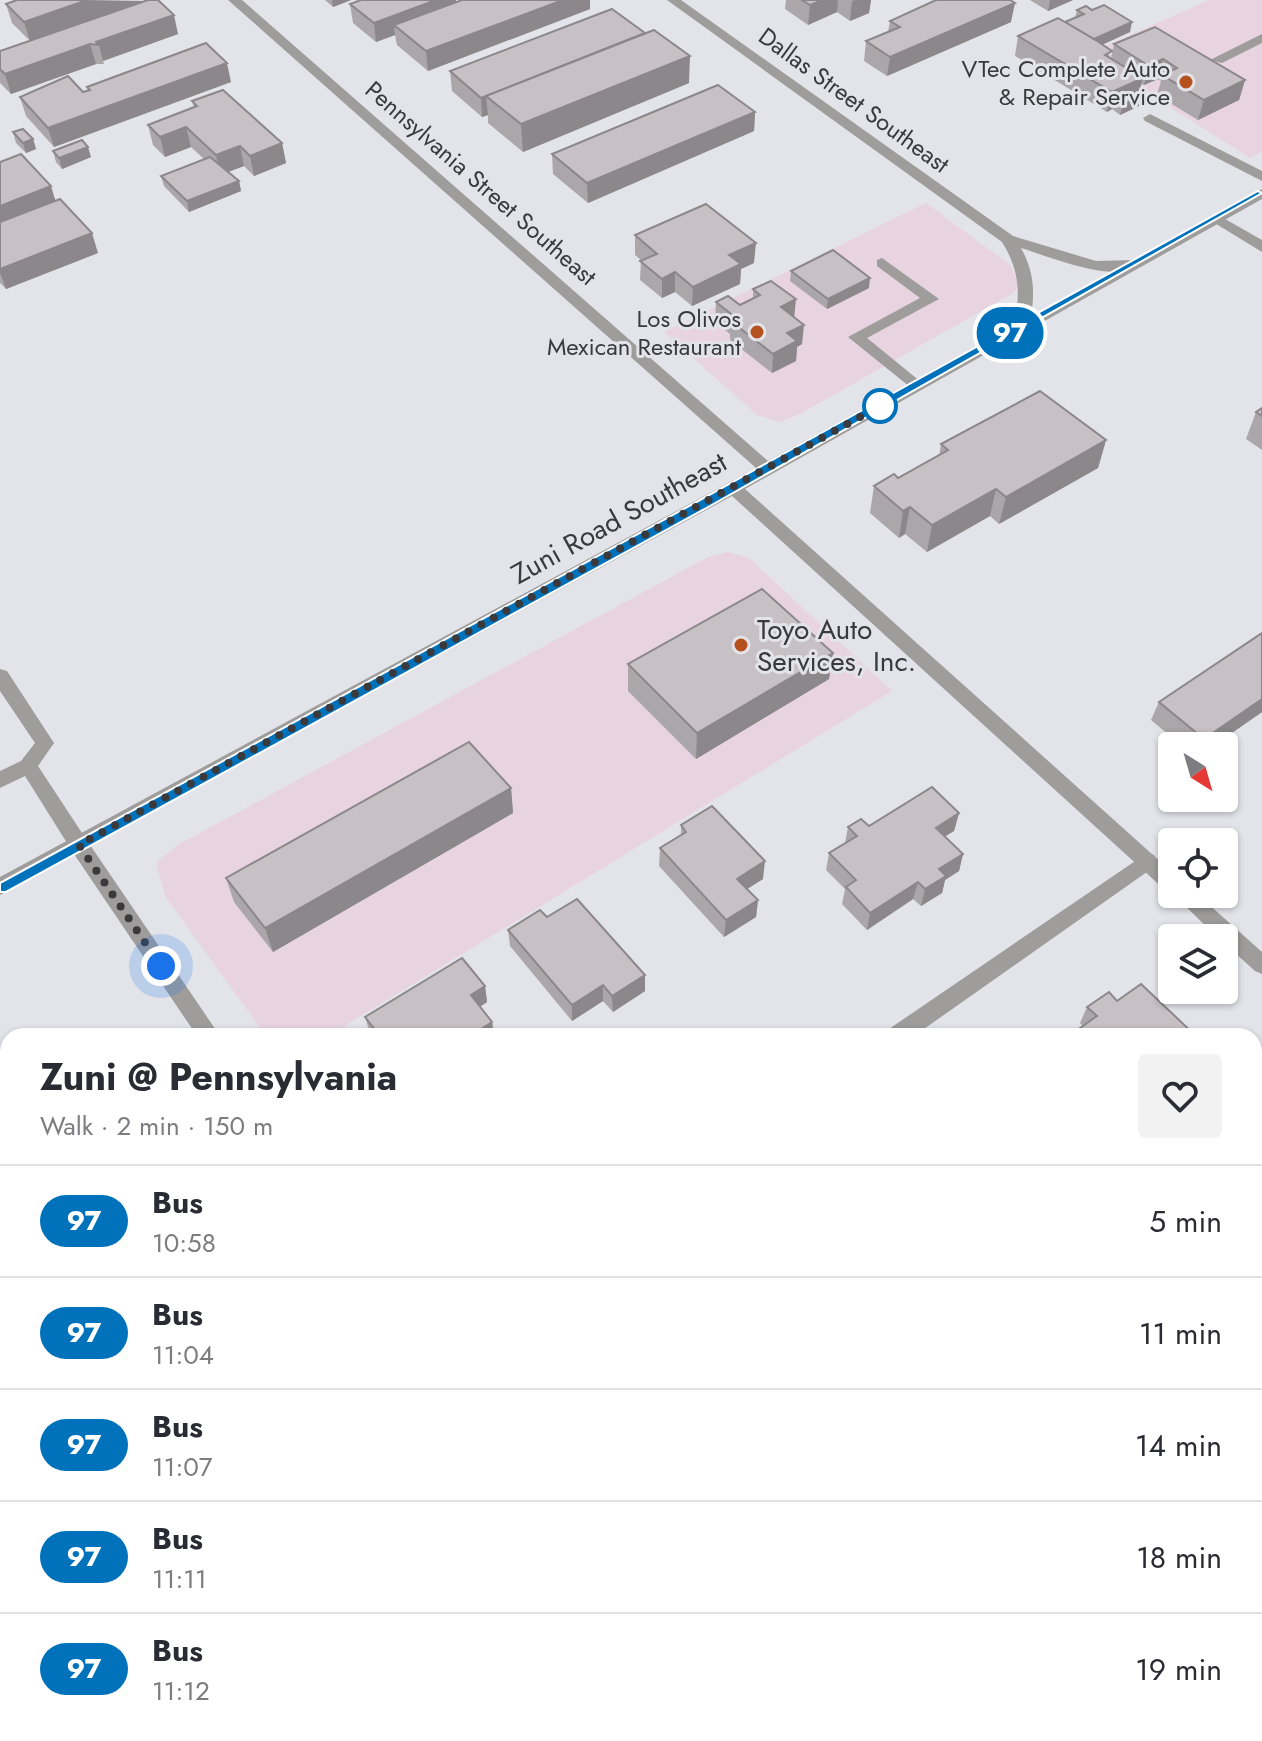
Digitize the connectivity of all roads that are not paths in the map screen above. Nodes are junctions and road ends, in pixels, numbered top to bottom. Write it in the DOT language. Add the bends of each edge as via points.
graph roads {
  1 [pos="234,0"];
  2 [pos="673,0"];
  3 [pos="1262,38"];
  4 [pos="1217,60"];
  5 [pos="1150,118"];
  6 [pos="1262,177"];
  7 [pos="1262,193"];
  8 [pos="1218,219"];
  9 [pos="1008,239"];
  10 [pos="1262,247"];
  11 [pos="882,263"];
  12 [pos="1133,265"];
  13 [pos="1021,327"];
  14 [pos="915,386"];
  15 [pos="767,469"];
  16 [pos="733,488"];
  17 [pos="0,676"];
  18 [pos="28,766"];
  19 [pos="0,780"];
  20 [pos="79,845"];
  21 [pos="1147,861"];
  22 [pos="1158,871"];
  23 [pos="0,887"];
  24 [pos="1199,908"];
  25 [pos="1262,965"];
  26 [pos="204,1028"];
  27 [pos="908,1028"];
  1 -- 15 [label="street, Pennsylvania Street Southeast"];
  2 -- 9 [label="street, Dallas Street Southeast"];
  3 -- 4 [label="street"];
  5 -- 6 [label="street"];
  7 -- 8 [label="street, Zuni Road Southeast"];
  8 -- 10 [label="street"];
  8 -- 12 [label="street, Zuni Road Southeast"];
  9 -- 12 [label="street, Dallas Street Southeast" via="1095,266"];
  9 -- 13 [label="street, Dallas Street Southeast" via="1028,278"];
  11 -- 14 [label="street" via="931,299 856,337"];
  12 -- 13 [label="street, Zuni Road Southeast"];
  13 -- 14 [label="street, Zuni Road Southeast"];
  14 -- 15 [label="street, Zuni Road Southeast"];
  15 -- 16 [label="street, Zuni Road Southeast"];
  16 -- 20 [label="street, Zuni Road Southeast"];
  16 -- 21 [label="street"];
  17 -- 18 [label="street" via="45,743"];
  18 -- 19 [label="street"];
  18 -- 20 [label="street"];
  20 -- 23 [label="street, Zuni Road Southeast"];
  20 -- 26 [label="street"];
  21 -- 22 [label="street"];
  21 -- 27 [label="street"];
  24 -- 25 [label="street"];
}
